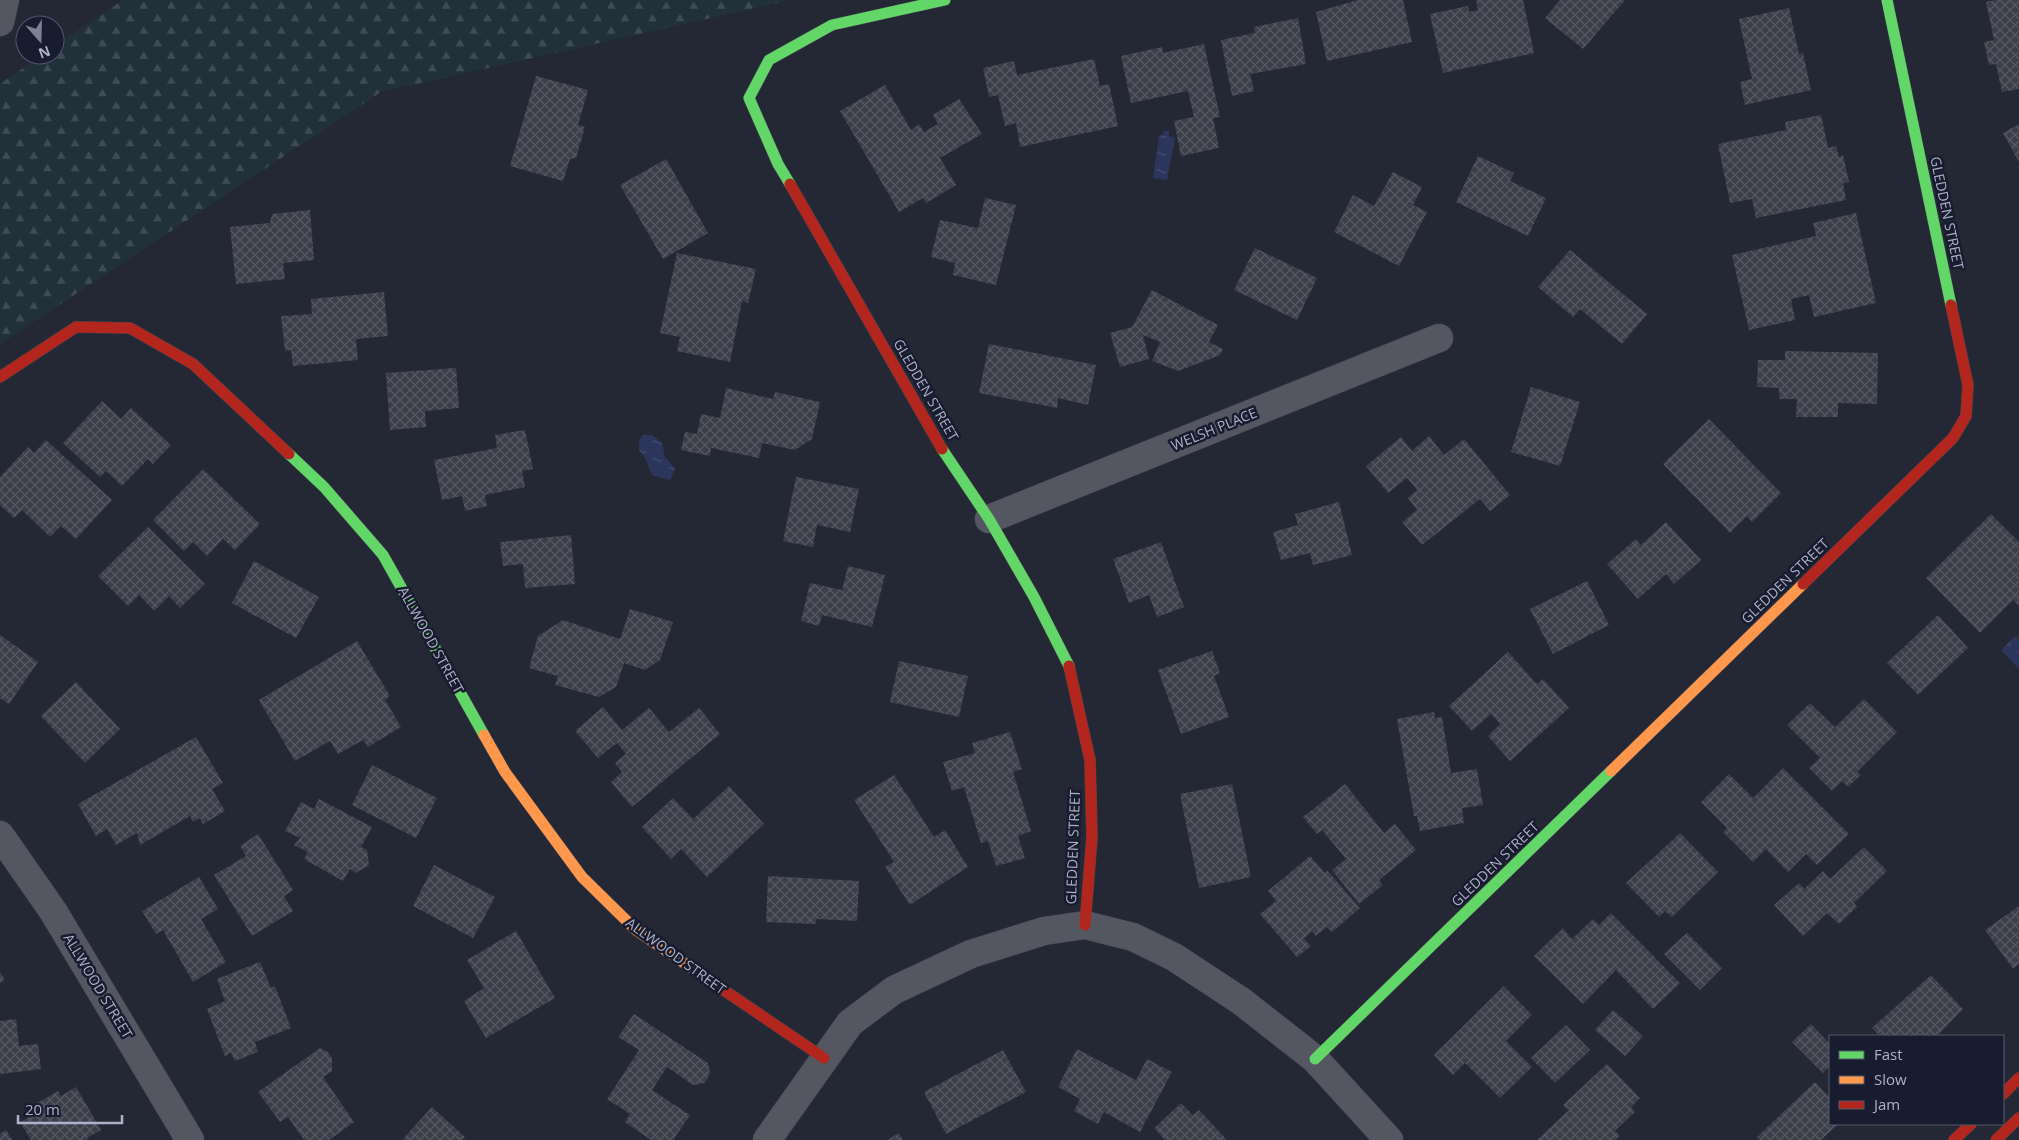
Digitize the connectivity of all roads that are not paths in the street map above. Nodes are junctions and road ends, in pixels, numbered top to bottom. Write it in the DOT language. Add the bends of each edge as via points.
graph roads {
  1 [pos="5,0"];
  2 [pos="945,0"];
  3 [pos="1887,0"];
  4 [pos="0,22"];
  5 [pos="1439,338"];
  6 [pos="0,377"];
  7 [pos="989,519"];
  8 [pos="0,835"];
  9 [pos="1085,925"];
  10 [pos="824,1058"];
  11 [pos="1315,1060"];
  12 [pos="2019,1078"];
  13 [pos="2004,1093"];
  14 [pos="2019,1118"];
  15 [pos="1970,1125"];
  16 [pos="190,1140"];
  17 [pos="767,1140"];
  18 [pos="1389,1140"];
  19 [pos="1954,1140"];
  20 [pos="1996,1140"];
  1 -- 4 [label="street"];
  2 -- 7 [label="street, GLEDDEN STREET" via="832,25 769,60 749,98 778,164 953,468"];
  3 -- 11 [label="street, GLEDDEN STREET" via="1968,385 1966,416 1953,438"];
  5 -- 7 [label="street, WELSH PLACE"];
  6 -- 10 [label="street, ALLWOOD STREET" via="76,327 130,328 193,364 324,487 383,556 505,772 582,877 636,930"];
  7 -- 9 [label="street, GLEDDEN STREET" via="1034,597 1070,669 1090,760 1092,837"];
  8 -- 16 [label="street, ALLWOOD STREET" via="53,911"];
  9 -- 10 [label="street" via="1044,931 971,954 894,990 850,1023"];
  9 -- 11 [label="street" via="1133,938 1174,957 1242,1001"];
  10 -- 17 [label="street"];
  11 -- 18 [label="street"];
  12 -- 13 [label="street"];
  14 -- 20 [label="street"];
  15 -- 19 [label="street"];
}
